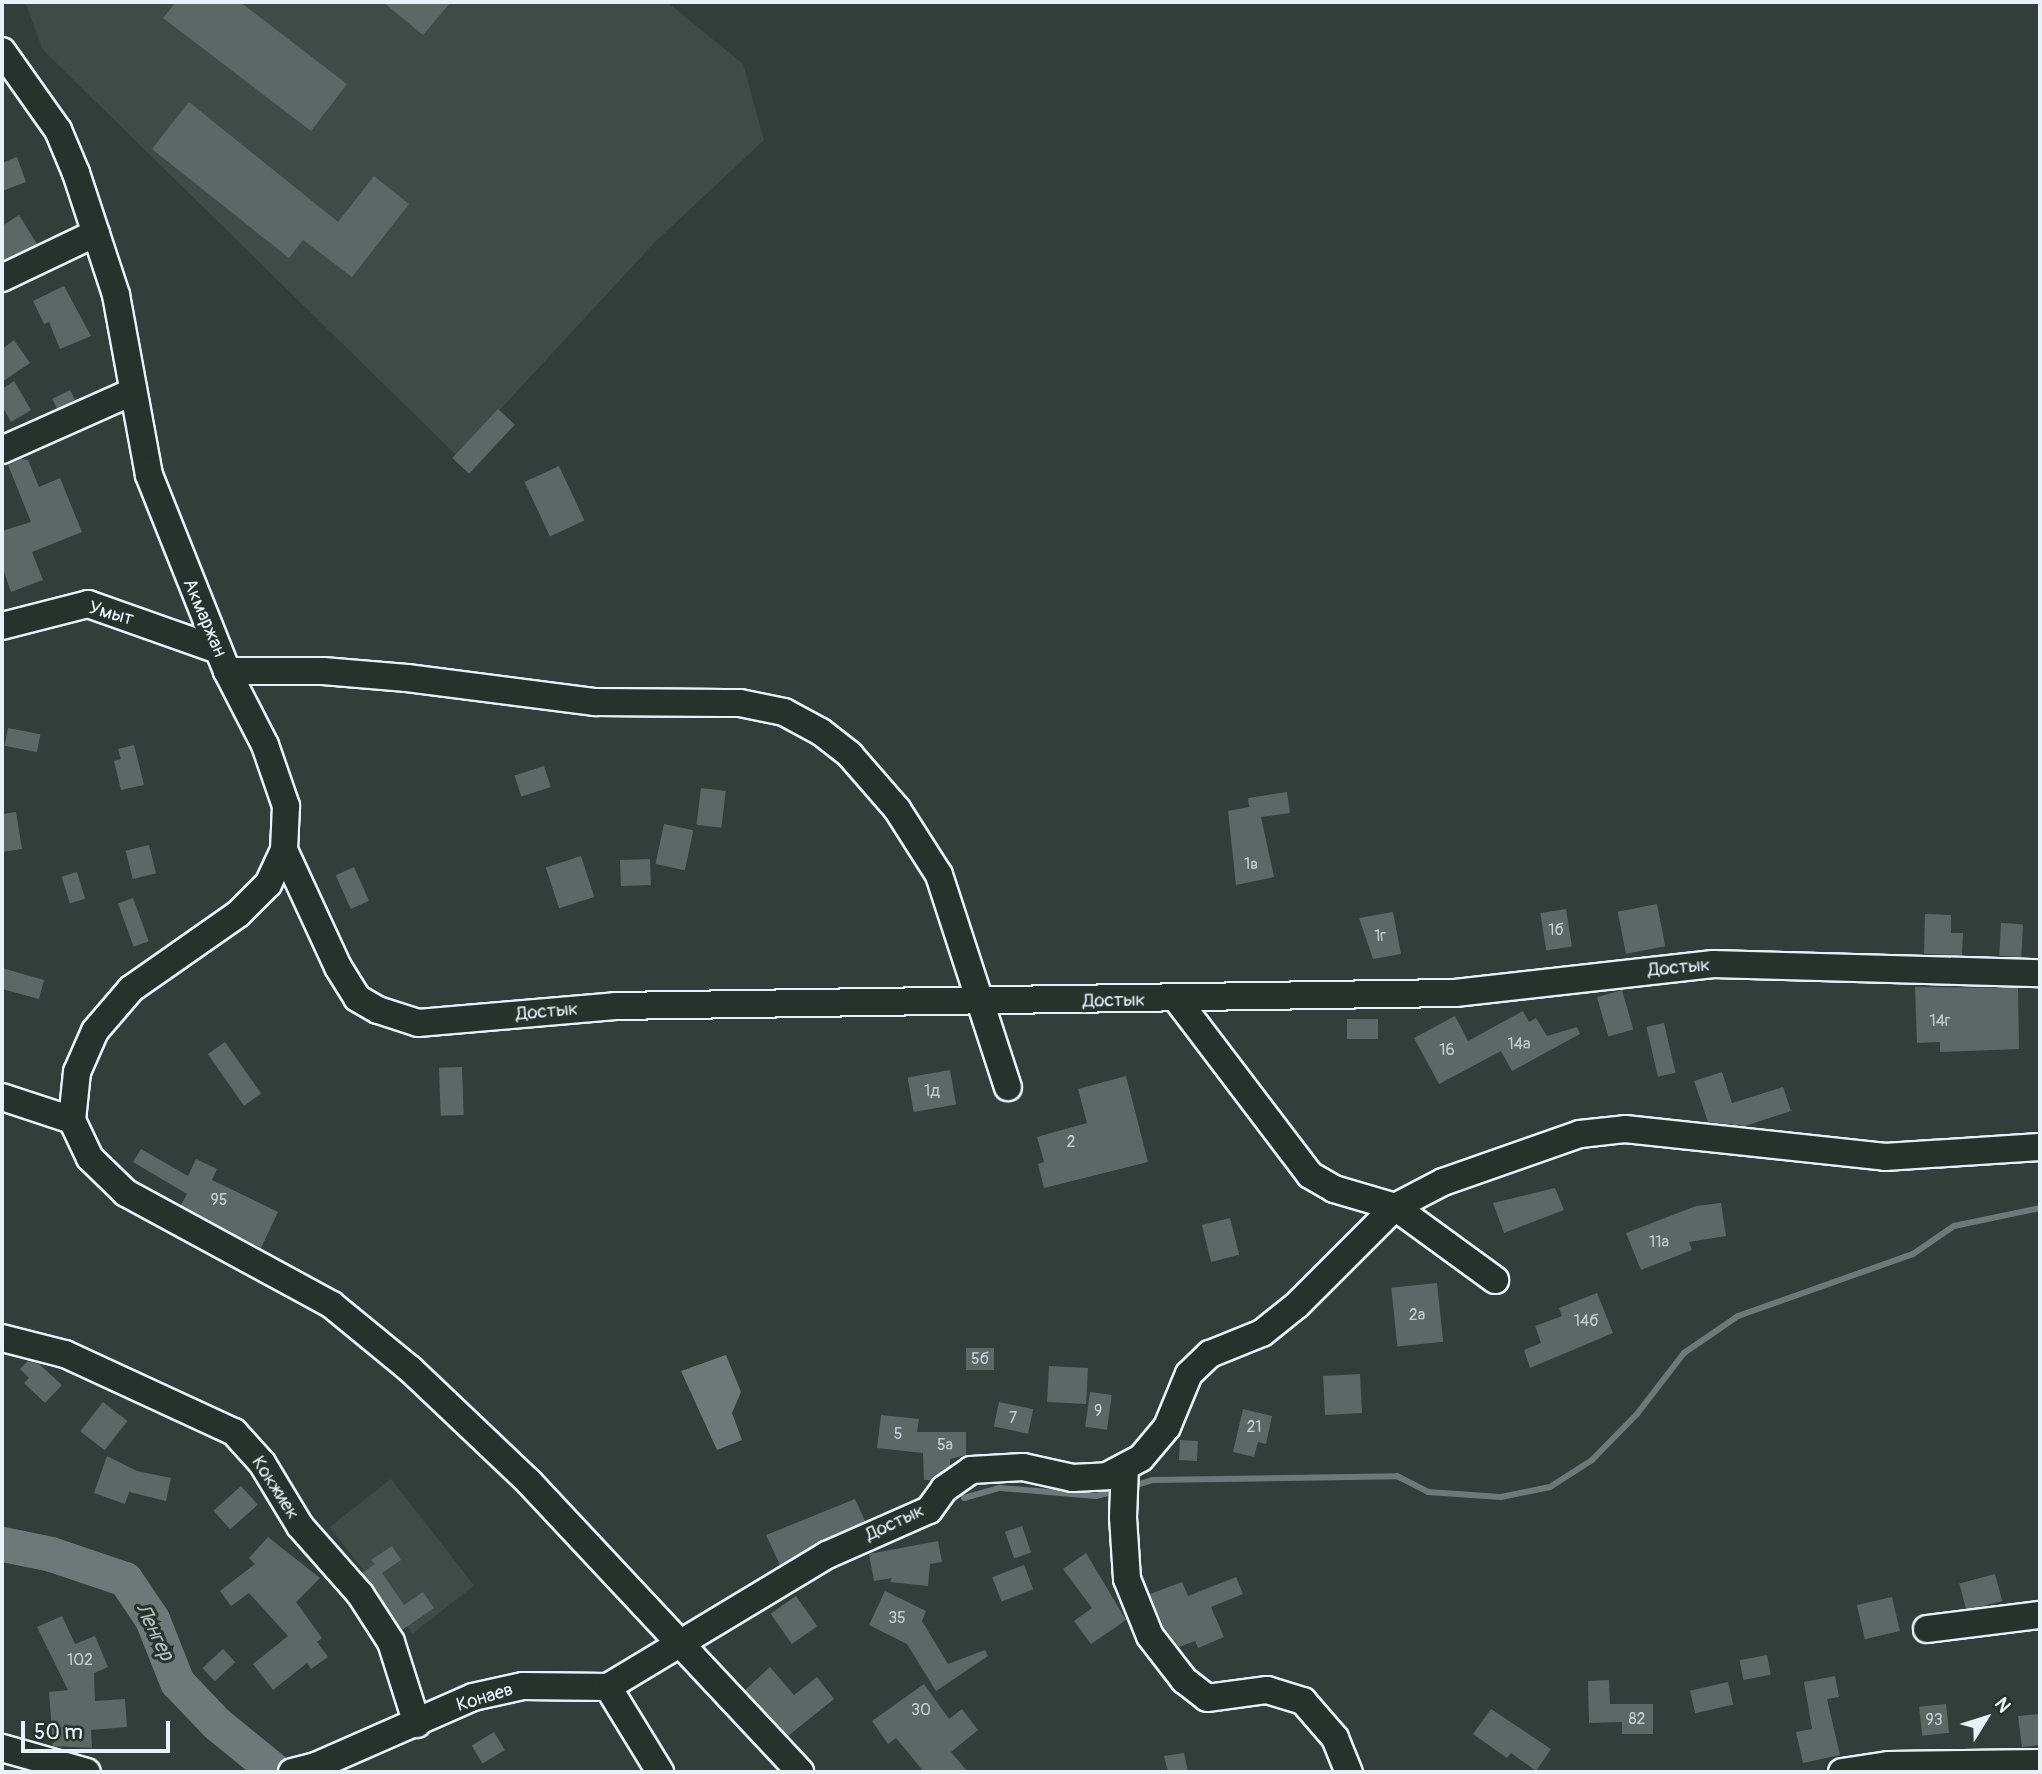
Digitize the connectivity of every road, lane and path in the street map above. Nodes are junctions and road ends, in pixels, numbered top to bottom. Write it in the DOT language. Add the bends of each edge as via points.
graph roads {
  1 [pos="2,51"];
  2 [pos="96,233"];
  3 [pos="2,278"];
  4 [pos="132,392"];
  5 [pos="2,450"];
  6 [pos="2,626"];
  7 [pos="223,661"];
  8 [pos="284,850"];
  9 [pos="2040,973"];
  10 [pos="1178,1001"];
  11 [pos="985,1003"];
  12 [pos="1009,1087"];
  13 [pos="2,1097"];
  14 [pos="72,1120"];
  15 [pos="2040,1147"];
  16 [pos="1395,1207"];
  17 [pos="1495,1280"];
  18 [pos="2,1338"];
  19 [pos="1125,1466"];
  20 [pos="2040,1615"];
  21 [pos="1927,1629"];
  22 [pos="678,1643"];
  23 [pos="608,1687"];
  24 [pos="417,1724"];
  25 [pos="2,1748"];
  26 [pos="2040,1763"];
  27 [pos="87,1772"];
  28 [pos="292,1772"];
  29 [pos="660,1772"];
  30 [pos="800,1772"];
  31 [pos="1349,1772"];
  32 [pos="1842,1772"];
  1 -- 2 [label="street, Акмаржан" via="58,130"];
  2 -- 3 [label="street"];
  2 -- 4 [label="street, Акмаржан" via="116,295"];
  4 -- 5 [label="street"];
  4 -- 7 [label="street, Акмаржан" via="149,475"];
  6 -- 7 [label="street, Умыт" via="88,604"];
  7 -- 8 [label="street, Акмаржан" via="265,745 286,806"];
  7 -- 11 [label="street, Умыт" via="528,690 595,702 740,703 784,712 850,755 897,809 939,875"];
  8 -- 11 [label="street, Достык" via="357,998 418,1023 615,1006"];
  8 -- 14 [label="street, Акмаржан" via="268,884 238,914 131,989 95,1031 77,1072"];
  9 -- 10 [label="street, Достык" via="1713,964 1455,993"];
  10 -- 11 [label="street, Достык"];
  10 -- 16 [label="street" via="1310,1175 1334,1189"];
  11 -- 12 [label="street, Умыт"];
  13 -- 14 [label="street"];
  14 -- 22 [label="street" via="90,1158 126,1193 332,1305 410,1369 529,1482"];
  15 -- 16 [label="street, Достык" via="1885,1157 1625,1129 1580,1134 1443,1182"];
  16 -- 17 [label="street"];
  16 -- 19 [label="street, Достык" via="1297,1306 1262,1333 1210,1354 1189,1374 1167,1427 1141,1458"];
  18 -- 24 [label="street, Кокжиек" via="65,1354 234,1432 262,1463 300,1526 360,1594 391,1642"];
  19 -- 22 [label="street, Достык" via="1107,1476 1073,1478 1023,1467 971,1471 944,1489 929,1510 827,1555"];
  19 -- 31 [label="street" via="1127,1579 1150,1636 1184,1680 1207,1698 1267,1690 1303,1701 1335,1738"];
  20 -- 21 [label="street"];
  22 -- 23 [label="street"];
  22 -- 30 [label="street"];
  23 -- 24 [label="street, Конаев" via="523,1686 473,1698"];
  23 -- 29 [label="street"];
  24 -- 28 [label="street, Конаев"];
  25 -- 27 [label="street"];
  26 -- 32 [label="street" via="1889,1765"];
}
